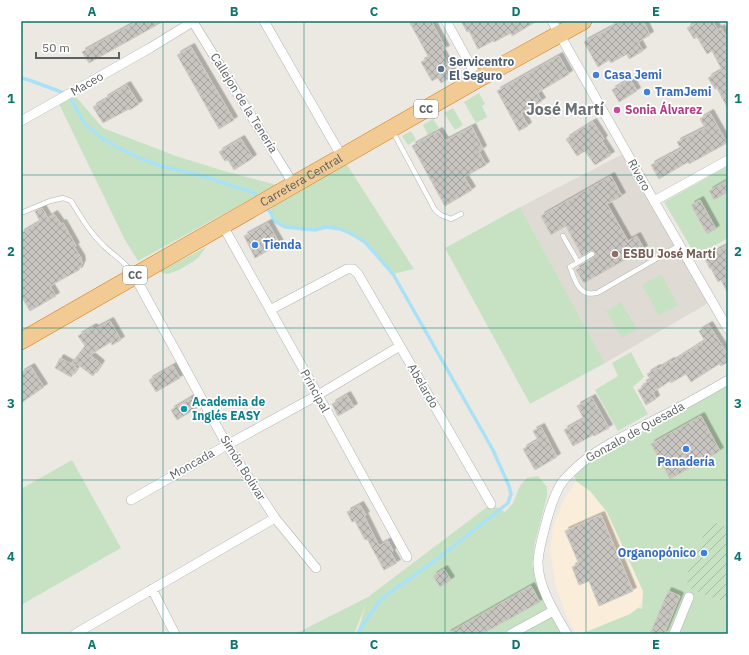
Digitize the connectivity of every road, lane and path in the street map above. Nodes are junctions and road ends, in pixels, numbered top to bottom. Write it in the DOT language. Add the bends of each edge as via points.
graph roads {
  1 [pos="194,21"];
  2 [pos="264,21"];
  3 [pos="446,21"];
  4 [pos="583,21"];
  5 [pos="556,28"];
  6 [pos="478,80"];
  7 [pos="21,121"];
  8 [pos="391,129"];
  9 [pos="342,157"];
  10 [pos="728,160"];
  11 [pos="294,185"];
  12 [pos="654,201"];
  13 [pos="21,212"];
  14 [pos="461,214"];
  15 [pos="223,226"];
  16 [pos="563,236"];
  17 [pos="680,245"];
  18 [pos="592,254"];
  19 [pos="578,262"];
  20 [pos="134,275"];
  21 [pos="270,310"];
  22 [pos="728,329"];
  23 [pos="21,341"];
  24 [pos="400,346"];
  25 [pos="728,380"];
  26 [pos="318,395"];
  27 [pos="227,444"];
  28 [pos="131,500"];
  29 [pos="491,504"];
  30 [pos="275,518"];
  31 [pos="407,557"];
  32 [pos="316,568"];
  33 [pos="152,589"];
  34 [pos="689,597"];
  35 [pos="553,611"];
  36 [pos="75,634"];
  37 [pos="175,634"];
  38 [pos="511,634"];
  39 [pos="567,634"];
  40 [pos="674,634"];
  1 -- 7 [label="street, Maceo"];
  1 -- 11 [label="street, Callejon de la Tenería"];
  2 -- 9 [label="street"];
  3 -- 6 [label="street"];
  4 -- 5 [label="highway, Carretera Central / CC"];
  5 -- 6 [label="highway, Carretera Central / CC"];
  5 -- 12 [label="street, Rivero"];
  6 -- 8 [label="highway, Carretera Central / CC"];
  8 -- 9 [label="highway, Carretera Central / CC"];
  8 -- 14 [label="lane" via="435,210 451,219"];
  9 -- 11 [label="highway, Carretera Central / CC"];
  10 -- 12 [label="street"];
  11 -- 15 [label="highway, Carretera Central / CC"];
  12 -- 17 [label="street, Rivero"];
  13 -- 20 [label="lane" via="63,198 71,201 89,230 129,267"];
  15 -- 20 [label="highway, Carretera Central / CC"];
  15 -- 21 [label="street, Principal"];
  16 -- 19 [label="lane"];
  17 -- 19 [label="lane" via="597,293 588,294 576,282 570,267"];
  17 -- 22 [label="street, Rivero"];
  18 -- 19 [label="lane"];
  20 -- 23 [label="highway, Carretera Central / CC"];
  20 -- 27 [label="street, Simón Bolivar"];
  21 -- 24 [label="street, Abelardo" via="347,269 354,269"];
  21 -- 26 [label="street, Principal"];
  24 -- 26 [label="street, Moncada"];
  24 -- 29 [label="street, Abelardo"];
  25 -- 35 [label="street, Gonzalo de Quesada" via="603,447 584,460 562,482 547,519 538,563 541,580"];
  26 -- 27 [label="street, Moncada"];
  26 -- 31 [label="street, Principal"];
  27 -- 28 [label="street, Moncada"];
  27 -- 30 [label="street, Simón Bolivar"];
  30 -- 32 [label="street, Simón Bolivar"];
  30 -- 33 [label="street"];
  33 -- 36 [label="street"];
  33 -- 37 [label="street"];
  34 -- 40 [label="street"];
  35 -- 38 [label="street"];
  35 -- 39 [label="street, Gonzalo de Quesada"];
}
